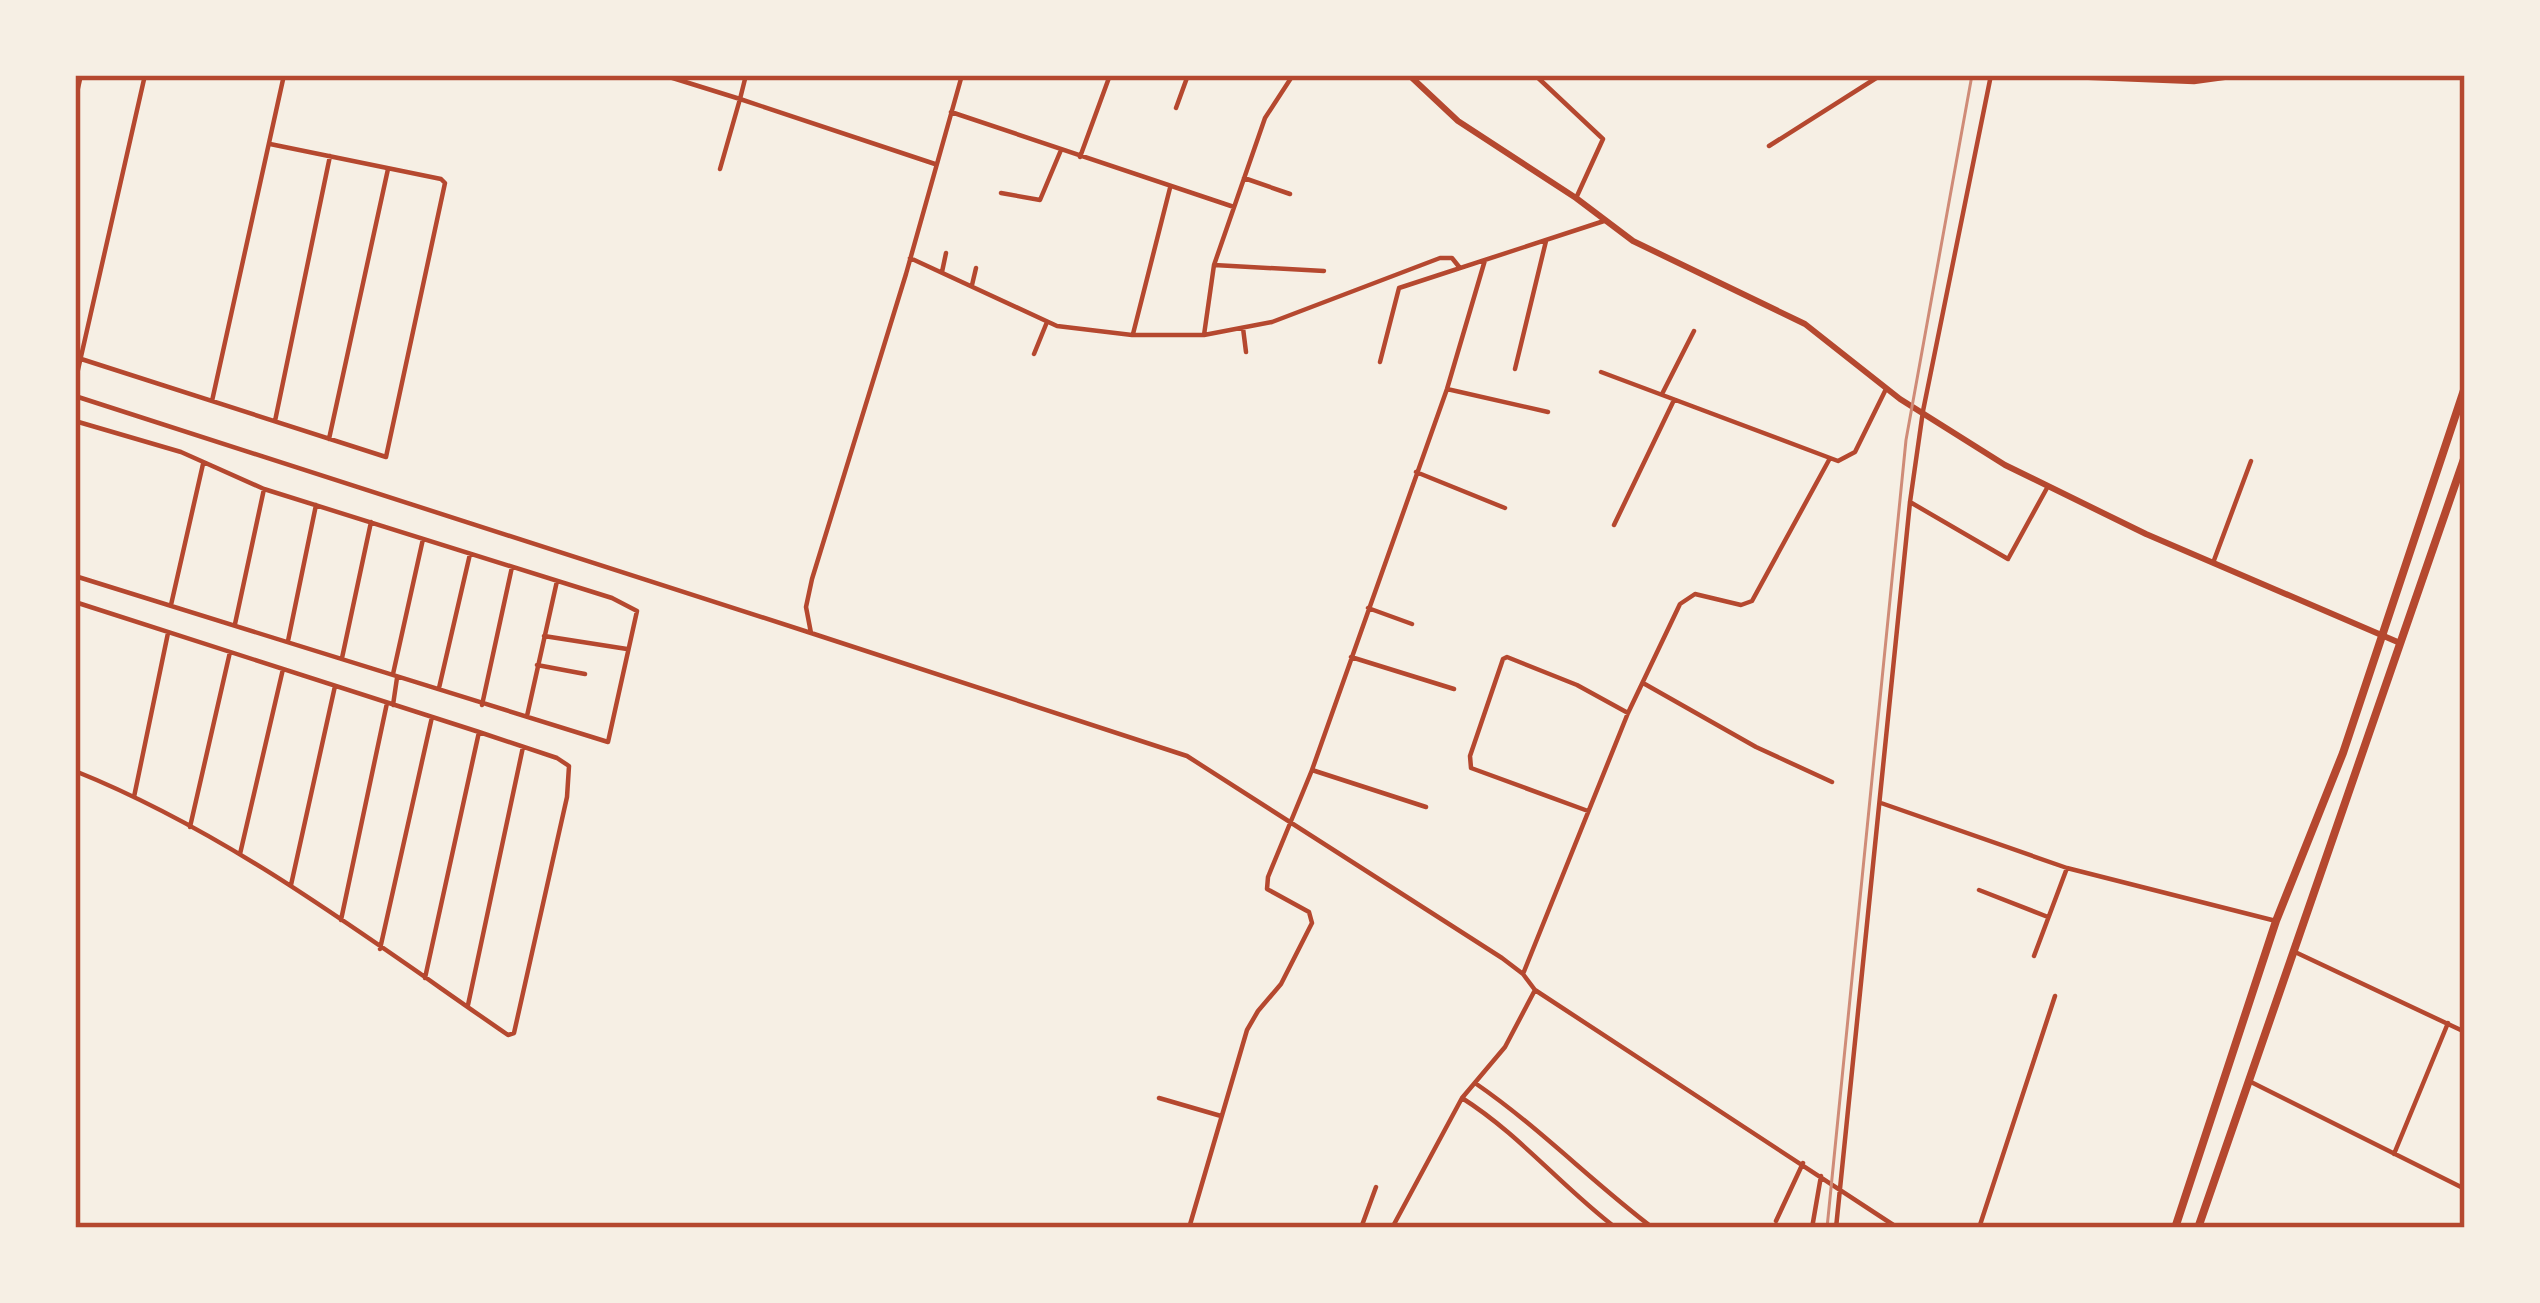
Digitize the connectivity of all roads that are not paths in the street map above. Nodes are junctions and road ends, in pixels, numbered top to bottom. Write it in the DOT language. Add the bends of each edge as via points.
graph roads {
  1 [pos="81,75"];
  2 [pos="145,75"];
  3 [pos="284,75"];
  4 [pos="663,75"];
  5 [pos="746,75"];
  6 [pos="962,75"];
  7 [pos="1110,75"];
  8 [pos="1188,75"];
  9 [pos="1292,75"];
  10 [pos="1409,75"];
  11 [pos="1534,75"];
  12 [pos="1881,75"];
  13 [pos="1991,75"];
  14 [pos="2021,75"];
  15 [pos="2245,75"];
  16 [pos="740,99"];
  17 [pos="75,101"];
  18 [pos="1176,108"];
  19 [pos="951,112"];
  20 [pos="270,144"];
  21 [pos="1768,146"];
  22 [pos="1061,150"];
  23 [pos="330,156"];
  24 [pos="1080,157"];
  25 [pos="935,164"];
  26 [pos="388,169"];
  27 [pos="720,169"];
  28 [pos="1244,178"];
  29 [pos="1170,188"];
  30 [pos="1001,193"];
  31 [pos="1290,194"];
  32 [pos="1576,198"];
  33 [pos="1234,207"];
  34 [pos="1601,219"];
  35 [pos="1546,240"];
  36 [pos="946,253"];
  37 [pos="910,260"];
  38 [pos="1485,260"];
  39 [pos="1214,265"];
  40 [pos="976,268"];
  41 [pos="1460,268"];
  42 [pos="942,272"];
  43 [pos="1324,272"];
  44 [pos="971,285"];
  45 [pos="1045,326"];
  46 [pos="1243,330"];
  47 [pos="1694,331"];
  48 [pos="1132,335"];
  49 [pos="1204,335"];
  50 [pos="1246,352"];
  51 [pos="1034,354"];
  52 [pos="77,358"];
  53 [pos="1380,362"];
  54 [pos="1515,369"];
  55 [pos="77,372"];
  56 [pos="1601,372"];
  57 [pos="75,383"];
  58 [pos="2465,387"];
  59 [pos="1447,389"];
  60 [pos="1886,389"];
  61 [pos="1662,394"];
  62 [pos="75,396"];
  63 [pos="1675,398"];
  64 [pos="212,401"];
  65 [pos="1548,412"];
  66 [pos="1923,412"];
  67 [pos="75,421"];
  68 [pos="275,422"];
  69 [pos="328,440"];
  70 [pos="2465,456"];
  71 [pos="1829,460"];
  72 [pos="2251,461"];
  73 [pos="203,464"];
  74 [pos="1416,472"];
  75 [pos="2048,488"];
  76 [pos="264,489"];
  77 [pos="1910,502"];
  78 [pos="316,505"];
  79 [pos="1505,508"];
  80 [pos="371,523"];
  81 [pos="1614,525"];
  82 [pos="423,539"];
  83 [pos="470,554"];
  84 [pos="2213,563"];
  85 [pos="512,567"];
  86 [pos="75,576"];
  87 [pos="557,581"];
  88 [pos="75,602"];
  89 [pos="171,605"];
  90 [pos="1368,608"];
  91 [pos="1412,624"];
  92 [pos="234,626"];
  93 [pos="810,630"];
  94 [pos="169,632"];
  95 [pos="544,636"];
  96 [pos="2383,637"];
  97 [pos="287,642"];
  98 [pos="2401,643"];
  99 [pos="627,650"];
  100 [pos="230,652"];
  101 [pos="1351,657"];
  102 [pos="341,660"];
  103 [pos="537,665"];
  104 [pos="283,669"];
  105 [pos="585,674"];
  106 [pos="395,678"];
  107 [pos="1643,683"];
  108 [pos="335,686"];
  109 [pos="1454,689"];
  110 [pos="438,691"];
  111 [pos="391,704"];
  112 [pos="482,705"];
  113 [pos="1629,712"];
  114 [pos="432,717"];
  115 [pos="526,719"];
  116 [pos="479,732"];
  117 [pos="523,747"];
  118 [pos="75,771"];
  119 [pos="1312,771"];
  120 [pos="1832,782"];
  121 [pos="134,796"];
  122 [pos="1881,803"];
  123 [pos="1426,807"];
  124 [pos="1588,812"];
  125 [pos="1291,824"];
  126 [pos="190,827"];
  127 [pos="240,854"];
  128 [pos="2067,868"];
  129 [pos="290,888"];
  130 [pos="1979,890"];
  131 [pos="2048,917"];
  132 [pos="2276,921"];
  133 [pos="340,922"];
  134 [pos="380,949"];
  135 [pos="2295,952"];
  136 [pos="2033,956"];
  137 [pos="1523,974"];
  138 [pos="425,979"];
  139 [pos="1535,990"];
  140 [pos="2055,996"];
  141 [pos="467,1007"];
  142 [pos="2448,1023"];
  143 [pos="2465,1032"];
  144 [pos="2249,1082"];
  145 [pos="1474,1085"];
  146 [pos="1463,1097"];
  147 [pos="1159,1098"];
  148 [pos="1221,1115"];
  149 [pos="2394,1154"];
  150 [pos="1803,1163"];
  151 [pos="1821,1176"];
  152 [pos="1376,1187"];
  153 [pos="2465,1189"];
  154 [pos="1842,1192"];
  155 [pos="1776,1221"];
  156 [pos="1189,1228"];
  157 [pos="1361,1228"];
  158 [pos="1391,1228"];
  159 [pos="1616,1228"];
  160 [pos="1654,1228"];
  161 [pos="1812,1228"];
  162 [pos="1836,1228"];
  163 [pos="1898,1228"];
  164 [pos="1978,1228"];
  165 [pos="2175,1228"];
  166 [pos="2198,1228"];
  1 -- 17 [label="street"];
  2 -- 52 [label="street"];
  3 -- 20 [label="street"];
  4 -- 16 [label="street"];
  5 -- 16 [label="street"];
  6 -- 19 [label="street"];
  7 -- 24 [label="street"];
  8 -- 18 [label="street"];
  9 -- 28 [label="street" via="1271,105"];
  10 -- 32 [label="street" via="1458,121"];
  11 -- 32 [label="street" via="1603,140"];
  12 -- 21 [label="street"];
  13 -- 66 [label="street"];
  14 -- 15 [label="street" via="2194,82"];
  16 -- 25 [label="street"];
  16 -- 27 [label="street"];
  19 -- 22 [label="street"];
  19 -- 25 [label="street"];
  20 -- 23 [label="street"];
  20 -- 64 [label="street"];
  22 -- 24 [label="street"];
  22 -- 30 [label="street" via="1040,200"];
  23 -- 26 [label="street"];
  23 -- 68 [label="street"];
  24 -- 29 [label="street"];
  25 -- 37 [label="street"];
  26 -- 69 [label="street"];
  26 -- 69 [label="street" via="445,184 389,453"];
  28 -- 31 [label="street"];
  28 -- 33 [label="street"];
  29 -- 33 [label="street"];
  29 -- 48 [label="street"];
  32 -- 34 [label="street"];
  33 -- 39 [label="street"];
  34 -- 35 [label="street"];
  34 -- 60 [label="street" via="1646,249 1805,324"];
  35 -- 38 [label="street"];
  35 -- 54 [label="street"];
  36 -- 42 [label="street"];
  37 -- 42 [label="street"];
  37 -- 93 [label="street" via="812,579"];
  38 -- 41 [label="street"];
  38 -- 59 [label="street"];
  39 -- 43 [label="street"];
  39 -- 49 [label="street"];
  40 -- 44 [label="street"];
  41 -- 46 [label="street" via="1440,258"];
  41 -- 53 [label="street" via="1397,290"];
  42 -- 44 [label="street"];
  44 -- 45 [label="street"];
  45 -- 48 [label="street"];
  45 -- 51 [label="street"];
  46 -- 49 [label="street"];
  46 -- 50 [label="street"];
  47 -- 61 [label="street"];
  48 -- 49 [label="street"];
  52 -- 55 [label="street"];
  52 -- 64 [label="street"];
  55 -- 57 [label="street"];
  56 -- 61 [label="street"];
  58 -- 96 [label="highway"];
  59 -- 65 [label="street"];
  59 -- 74 [label="street"];
  60 -- 66 [label="street"];
  60 -- 71 [label="street" via="1855,452"];
  61 -- 63 [label="street"];
  62 -- 93 [label="street"];
  63 -- 71 [label="street"];
  63 -- 81 [label="street"];
  64 -- 68 [label="street"];
  66 -- 75 [label="street"];
  66 -- 77 [label="street"];
  67 -- 73 [label="street"];
  68 -- 69 [label="street"];
  70 -- 98 [label="highway"];
  71 -- 107 [label="street" via="1752,601 1687,597"];
  72 -- 84 [label="street"];
  73 -- 76 [label="street"];
  73 -- 89 [label="street"];
  74 -- 79 [label="street"];
  74 -- 90 [label="street"];
  75 -- 77 [label="street" via="2008,559"];
  75 -- 84 [label="street"];
  76 -- 78 [label="street"];
  76 -- 92 [label="street"];
  77 -- 122 [label="street"];
  78 -- 80 [label="street"];
  78 -- 97 [label="street"];
  80 -- 82 [label="street"];
  80 -- 102 [label="street"];
  82 -- 83 [label="street"];
  82 -- 106 [label="street"];
  83 -- 85 [label="street"];
  83 -- 110 [label="street"];
  84 -- 96 [label="street"];
  85 -- 87 [label="street"];
  85 -- 112 [label="street"];
  86 -- 89 [label="street"];
  87 -- 95 [label="street"];
  87 -- 99 [label="street" via="635,607"];
  88 -- 94 [label="street"];
  89 -- 92 [label="street"];
  90 -- 91 [label="street"];
  90 -- 101 [label="street"];
  92 -- 97 [label="street"];
  93 -- 125 [label="street" via="1178,752"];
  94 -- 100 [label="street"];
  94 -- 121 [label="street"];
  95 -- 99 [label="street"];
  95 -- 103 [label="street"];
  96 -- 98 [label="street"];
  96 -- 132 [label="highway"];
  97 -- 102 [label="street"];
  98 -- 135 [label="highway"];
  99 -- 115 [label="street" via="611,740"];
  100 -- 104 [label="street"];
  100 -- 126 [label="street"];
  101 -- 109 [label="street"];
  101 -- 119 [label="street"];
  102 -- 106 [label="street"];
  103 -- 105 [label="street"];
  103 -- 115 [label="street"];
  104 -- 108 [label="street"];
  104 -- 127 [label="street"];
  106 -- 110 [label="street"];
  106 -- 111 [label="street"];
  107 -- 113 [label="street"];
  107 -- 120 [label="street"];
  108 -- 111 [label="street"];
  108 -- 129 [label="street"];
  110 -- 112 [label="street"];
  111 -- 114 [label="street"];
  111 -- 133 [label="street"];
  112 -- 115 [label="street"];
  113 -- 124 [label="street"];
  113 -- 124 [label="street" via="1503,659 1471,768"];
  114 -- 116 [label="street"];
  114 -- 134 [label="street"];
  116 -- 117 [label="street"];
  116 -- 138 [label="street"];
  117 -- 141 [label="street"];
  117 -- 141 [label="street" via="571,772 514,1033"];
  118 -- 121 [label="street"];
  119 -- 123 [label="street"];
  119 -- 125 [label="street"];
  121 -- 126 [label="street"];
  122 -- 128 [label="street"];
  122 -- 154 [label="street"];
  124 -- 137 [label="street"];
  125 -- 137 [label="street"];
  125 -- 148 [label="street" via="1266,884 1312,922 1246,1035"];
  126 -- 127 [label="street"];
  127 -- 129 [label="street"];
  128 -- 131 [label="street"];
  128 -- 132 [label="street"];
  129 -- 133 [label="street"];
  130 -- 131 [label="street"];
  131 -- 136 [label="street"];
  132 -- 165 [label="highway"];
  133 -- 134 [label="street"];
  134 -- 138 [label="street"];
  135 -- 142 [label="street"];
  135 -- 144 [label="highway"];
  137 -- 139 [label="street"];
  138 -- 141 [label="street"];
  139 -- 145 [label="street"];
  139 -- 150 [label="street"];
  140 -- 164 [label="street"];
  142 -- 143 [label="street"];
  142 -- 149 [label="street"];
  144 -- 149 [label="street"];
  144 -- 166 [label="highway"];
  145 -- 146 [label="street"];
  145 -- 160 [label="street"];
  146 -- 158 [label="street"];
  146 -- 159 [label="street"];
  147 -- 148 [label="street"];
  148 -- 156 [label="street"];
  149 -- 153 [label="street"];
  150 -- 151 [label="street"];
  150 -- 155 [label="street"];
  151 -- 154 [label="street"];
  151 -- 161 [label="street"];
  152 -- 157 [label="street"];
  154 -- 162 [label="street"];
  154 -- 163 [label="street"];
}
